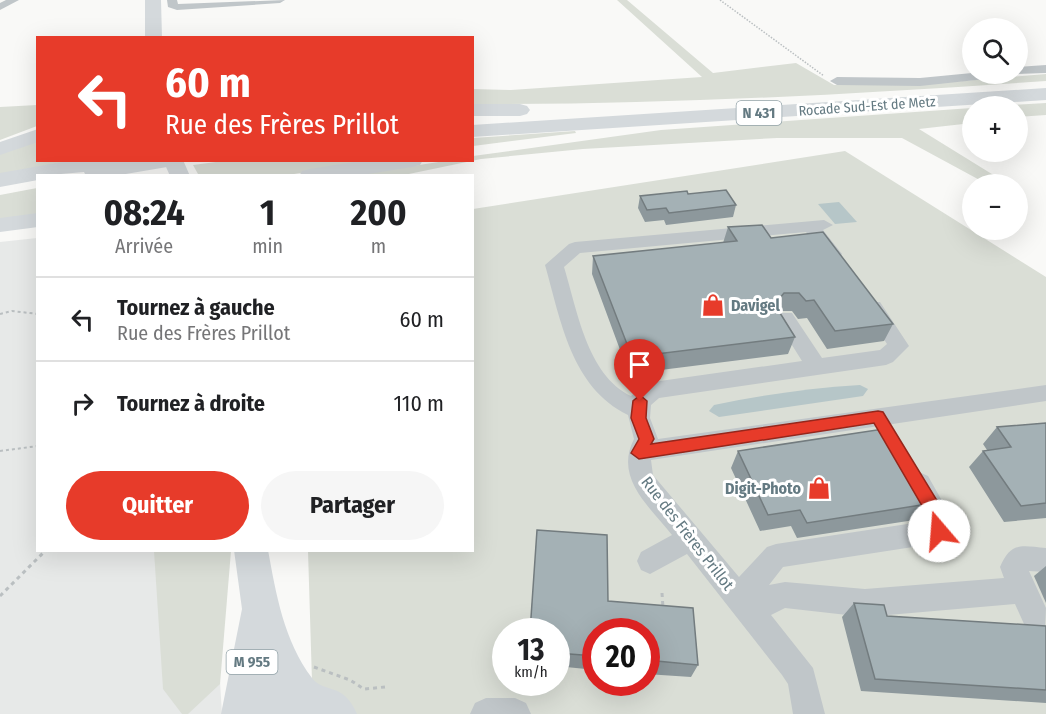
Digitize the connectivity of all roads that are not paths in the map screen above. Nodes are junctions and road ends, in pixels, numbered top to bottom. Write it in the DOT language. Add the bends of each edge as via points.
graph roads {
  1 [pos="5,0"];
  2 [pos="14,0"];
  3 [pos="142,0"];
  4 [pos="153,0"];
  5 [pos="280,0"];
  6 [pos="174,3"];
  7 [pos="0,5"];
  8 [pos="142,36"];
  9 [pos="154,36"];
  10 [pos="1046,69"];
  11 [pos="1028,70"];
  12 [pos="962,78"];
  13 [pos="837,81"];
  14 [pos="1046,87"];
  15 [pos="1046,94"];
  16 [pos="805,106"];
  17 [pos="474,110"];
  18 [pos="474,124"];
  19 [pos="474,131"];
  20 [pos="36,136"];
  21 [pos="0,149"];
  22 [pos="474,152"];
  23 [pos="104,162"];
  24 [pos="155,162"];
  25 [pos="399,162"];
  26 [pos="84,174"];
  27 [pos="323,174"];
  28 [pos="0,180"];
  29 [pos="36,181"];
  30 [pos="0,188"];
  31 [pos="36,220"];
  32 [pos="0,225"];
  33 [pos="842,266"];
  34 [pos="862,293"];
  35 [pos="785,318"];
  36 [pos="816,366"];
  37 [pos="1046,393"];
  38 [pos="639,410"];
  39 [pos="639,453"];
  40 [pos="908,466"];
  41 [pos="690,539"];
  42 [pos="251,552"];
  43 [pos="1046,560"];
  44 [pos="650,561"];
  45 [pos="1023,590"];
  46 [pos="744,604"];
  47 [pos="260,609"];
  48 [pos="1044,636"];
  49 [pos="305,682"];
  50 [pos="241,714"];
  51 [pos="249,714"];
  52 [pos="337,714"];
  53 [pos="486,714"];
  54 [pos="515,714"];
  55 [pos="809,714"];
  1 -- 7 [label="street"];
  2 -- 7 [label="street"];
  3 -- 8 [label="highway"];
  4 -- 9 [label="highway"];
  5 -- 6 [label="street"];
  10 -- 11 [label="street"];
  12 -- 13 [label="street" via="920,82"];
  14 -- 16 [label="highway, Rocade Sud-Est de Metz / N 431"];
  15 -- 16 [label="highway, Rocade Sud-Est de Metz / N 431"];
  16 -- 17 [label="highway"];
  16 -- 18 [label="highway, Rocade Sud-Est de Metz / N 431"];
  16 -- 19 [label="highway, Rocade Sud-Est de Metz / N 431"];
  16 -- 22 [label="highway"];
  20 -- 21 [label="highway"];
  23 -- 28 [label="highway"];
  24 -- 26 [label="highway"];
  25 -- 27 [label="highway"];
  29 -- 30 [label="highway"];
  31 -- 32 [label="highway"];
  33 -- 38 [label="street" via="817,226 575,248 554,265 581,349 595,380"];
  34 -- 36 [label="street" via="899,346 886,357"];
  35 -- 36 [label="street"];
  36 -- 38 [label="street" via="652,390 640,401"];
  37 -- 39 [label="street, Rue des Frères Prillot" via="883,427"];
  38 -- 39 [label="street" via="646,439"];
  39 -- 41 [label="street, Rue des Frères Prillot" via="641,478"];
  40 -- 46 [label="street" via="941,522 939,531 776,556 754,583"];
  41 -- 44 [label="street"];
  41 -- 46 [label="street, Rue des Frères Prillot"];
  42 -- 47 [label="main road, M 955"];
  43 -- 45 [label="street" via="1020,558 1013,567"];
  45 -- 46 [label="street" via="865,603 785,595"];
  45 -- 48 [label="street"];
  46 -- 55 [label="street, Rue des Frères Prillot" via="802,680"];
  47 -- 49 [label="main road, M 955" via="284,666"];
  47 -- 50 [label="main road, M 955"];
  49 -- 51 [label="main road"];
  49 -- 52 [label="main road"];
  53 -- 54 [label="street"];
}
